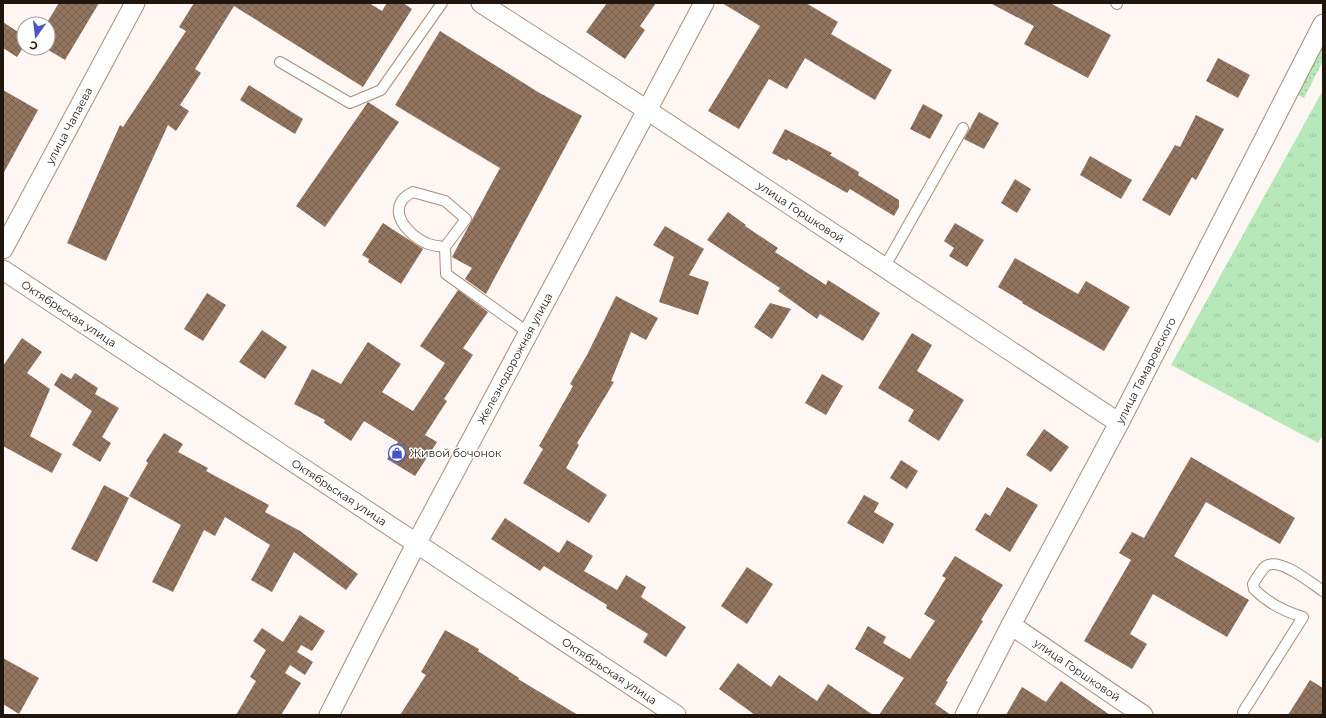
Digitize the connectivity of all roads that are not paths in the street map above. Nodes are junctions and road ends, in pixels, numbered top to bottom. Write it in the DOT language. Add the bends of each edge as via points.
graph roads {
  1 [pos="136,3"];
  2 [pos="442,3"];
  3 [pos="481,3"];
  4 [pos="704,3"];
  5 [pos="1323,24"];
  6 [pos="280,62"];
  7 [pos="647,110"];
  8 [pos="963,128"];
  9 [pos="445,247"];
  10 [pos="3,249"];
  11 [pos="884,268"];
  12 [pos="3,270"];
  13 [pos="528,333"];
  14 [pos="1118,423"];
  15 [pos="416,544"];
  16 [pos="1323,591"];
  17 [pos="1011,625"];
  18 [pos="1243,712"];
  19 [pos="329,715"];
  20 [pos="676,715"];
  21 [pos="965,715"];
  22 [pos="1143,715"];
  1 -- 10 [label="street, улица Чапаева"];
  2 -- 6 [label="lane" via="381,90 350,103"];
  3 -- 7 [label="street, улица Горшковой"];
  4 -- 7 [label="street, Железнодорожная улица"];
  5 -- 14 [label="street, улица Тамаровского"];
  7 -- 11 [label="street, улица Горшковой"];
  7 -- 13 [label="street, Железнодорожная улица"];
  8 -- 11 [label="lane"];
  9 -- 9 [label="lane" via="466,219 445,201 412,192 401,200 398,212 402,223 423,241"];
  9 -- 13 [label="lane" via="446,274"];
  11 -- 14 [label="street, улица Горшковой"];
  12 -- 15 [label="street, Октябрьская улица"];
  13 -- 15 [label="street, Железнодорожная улица"];
  14 -- 17 [label="street, улица Тамаровского"];
  15 -- 19 [label="street, Железнодорожная улица"];
  15 -- 20 [label="street, Октябрьская улица"];
  16 -- 18 [label="lane" via="1292,569 1274,564 1264,567 1253,584 1254,589 1267,600 1303,618"];
  17 -- 21 [label="street, улица Тамаровского"];
  17 -- 22 [label="street, улица Горшковой"];
}
